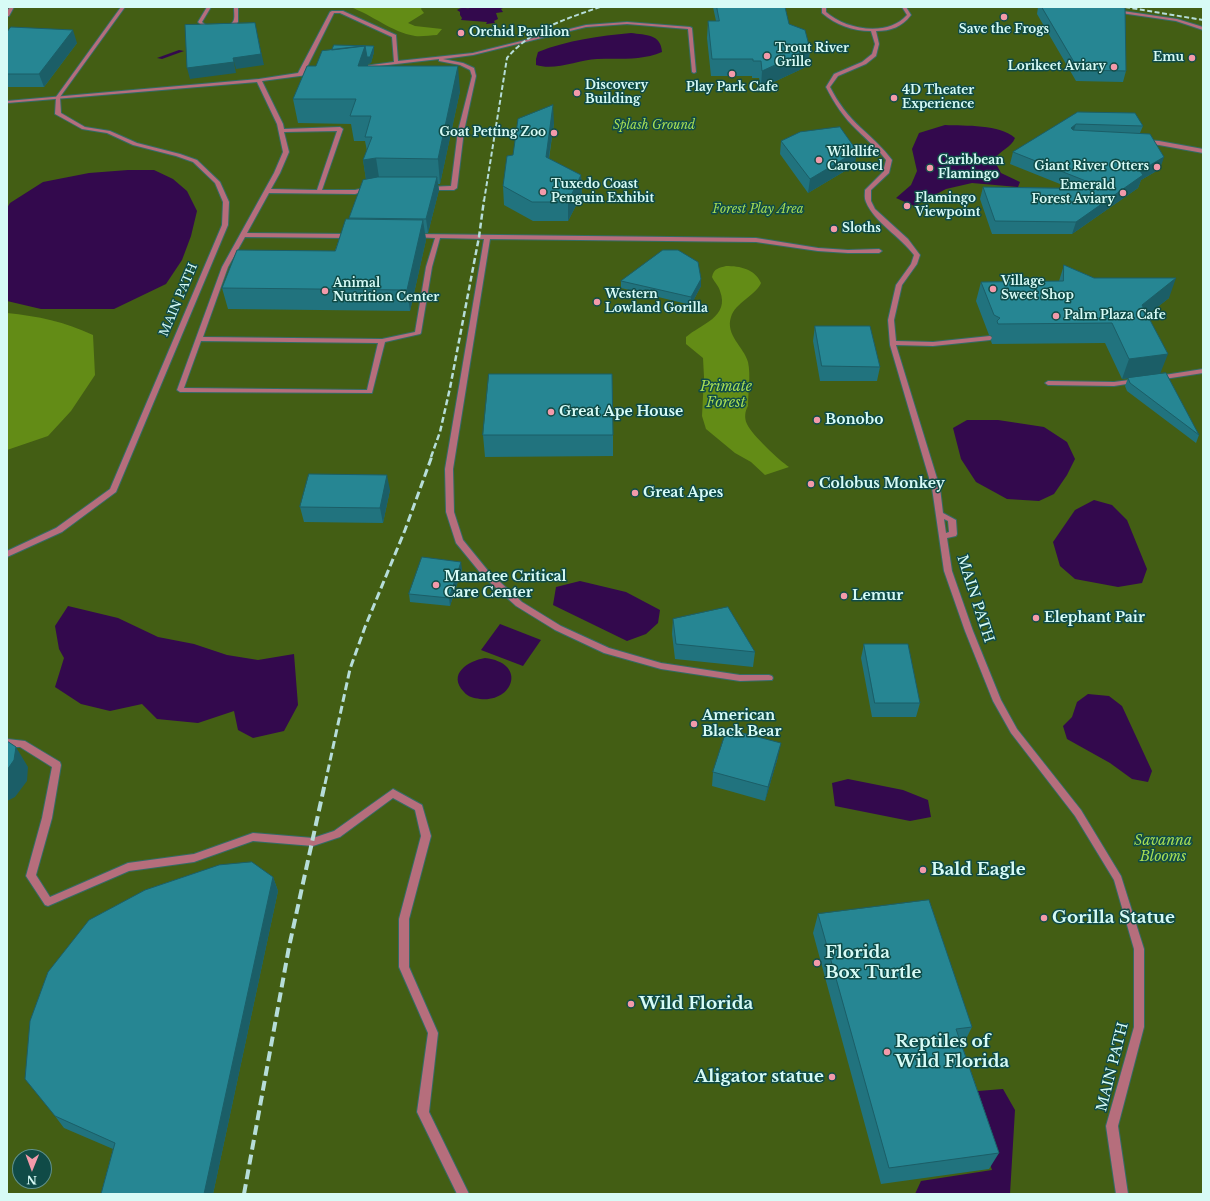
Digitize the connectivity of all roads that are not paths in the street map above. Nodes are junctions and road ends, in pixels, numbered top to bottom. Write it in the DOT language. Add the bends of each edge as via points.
graph roads {
  1 [pos="12,7"];
  2 [pos="123,7"];
  3 [pos="207,7"];
  4 [pos="236,7"];
  5 [pos="824,7"];
  6 [pos="904,7"];
  7 [pos="1107,10"];
  8 [pos="7,15"];
  9 [pos="873,29"];
  10 [pos="1203,29"];
  11 [pos="434,59"];
  12 [pos="396,63"];
  13 [pos="359,68"];
  14 [pos="322,72"];
  15 [pos="694,72"];
  16 [pos="300,75"];
  17 [pos="259,80"];
  18 [pos="58,97"];
  19 [pos="7,102"];
  20 [pos="281,131"];
  21 [pos="1138,141"];
  22 [pos="1203,151"];
  23 [pos="374,188"];
  24 [pos="425,188"];
  25 [pos="267,191"];
  26 [pos="319,192"];
  27 [pos="242,235"];
  28 [pos="352,236"];
  29 [pos="407,236"];
  30 [pos="438,236"];
  31 [pos="487,237"];
  32 [pos="879,251"];
  33 [pos="990,338"];
  34 [pos="198,340"];
  35 [pos="382,341"];
  36 [pos="893,343"];
  37 [pos="1203,371"];
  38 [pos="1152,379"];
  39 [pos="1144,380"];
  40 [pos="1048,383"];
  41 [pos="7,554"];
  42 [pos="769,678"];
  43 [pos="7,744"];
  44 [pos="463,1194"];
  45 [pos="1122,1194"];
  1 -- 8 [label="street"];
  2 -- 18 [label="street"];
  3 -- 4 [label="street" via="200,22 207,28 220,29 233,26 236,22"];
  5 -- 9 [label="street" via="828,18 836,22"];
  6 -- 9 [label="street" via="909,15 899,25"];
  7 -- 10 [label="street" via="1177,20"];
  9 -- 36 [label="street, MAIN PATH" via="877,44 874,55 864,63 836,76 828,87 846,115 881,148 889,160 886,173 868,190 868,202 911,244 917,255 914,264 899,285 891,320"];
  11 -- 12 [label="street"];
  11 -- 15 [label="street" via="473,54 586,26 627,23 690,28"];
  11 -- 24 [label="street" via="461,64 472,69 474,76 461,131 454,188"];
  12 -- 13 [label="street"];
  12 -- 16 [label="street" via="394,36 341,12 332,12"];
  14 -- 16 [label="street"];
  16 -- 17 [label="street"];
  17 -- 18 [label="street"];
  17 -- 20 [label="street"];
  18 -- 19 [label="street"];
  18 -- 41 [label="street, MAIN PATH" via="58,114 84,128 108,132 136,144 195,161 217,182 226,202 225,225 113,490 59,530"];
  20 -- 25 [label="street" via="286,152 278,173"];
  20 -- 26 [label="street" via="340,129"];
  21 -- 22 [label="street"];
  23 -- 26 [label="street" via="355,192"];
  25 -- 26 [label="street"];
  25 -- 27 [label="street"];
  27 -- 28 [label="street"];
  27 -- 34 [label="street" via="225,267"];
  29 -- 30 [label="street"];
  30 -- 31 [label="street"];
  30 -- 35 [label="street" via="429,266 418,333"];
  31 -- 32 [label="street" via="756,240 824,251"];
  31 -- 42 [label="street" via="449,469 450,512 460,541 486,574 519,604 558,628 607,652 661,666 740,678"];
  33 -- 36 [label="street" via="933,344"];
  34 -- 35 [label="street"];
  34 -- 35 [label="street" via="180,390 370,392"];
  36 -- 45 [label="street, MAIN PATH" via="936,488 948,571 997,701 1014,732 1078,813 1118,879 1139,949 1139,1027 1112,1126"];
  37 -- 38 [label="street"];
  39 -- 40 [label="street" via="1114,384"];
  43 -- 44 [label="street" via="22,744 57,766 47,818 31,876 48,902 128,867 194,858 253,837 313,842 337,834 393,793 420,808 426,836 404,919 404,966 433,1033 423,1112"];
}
